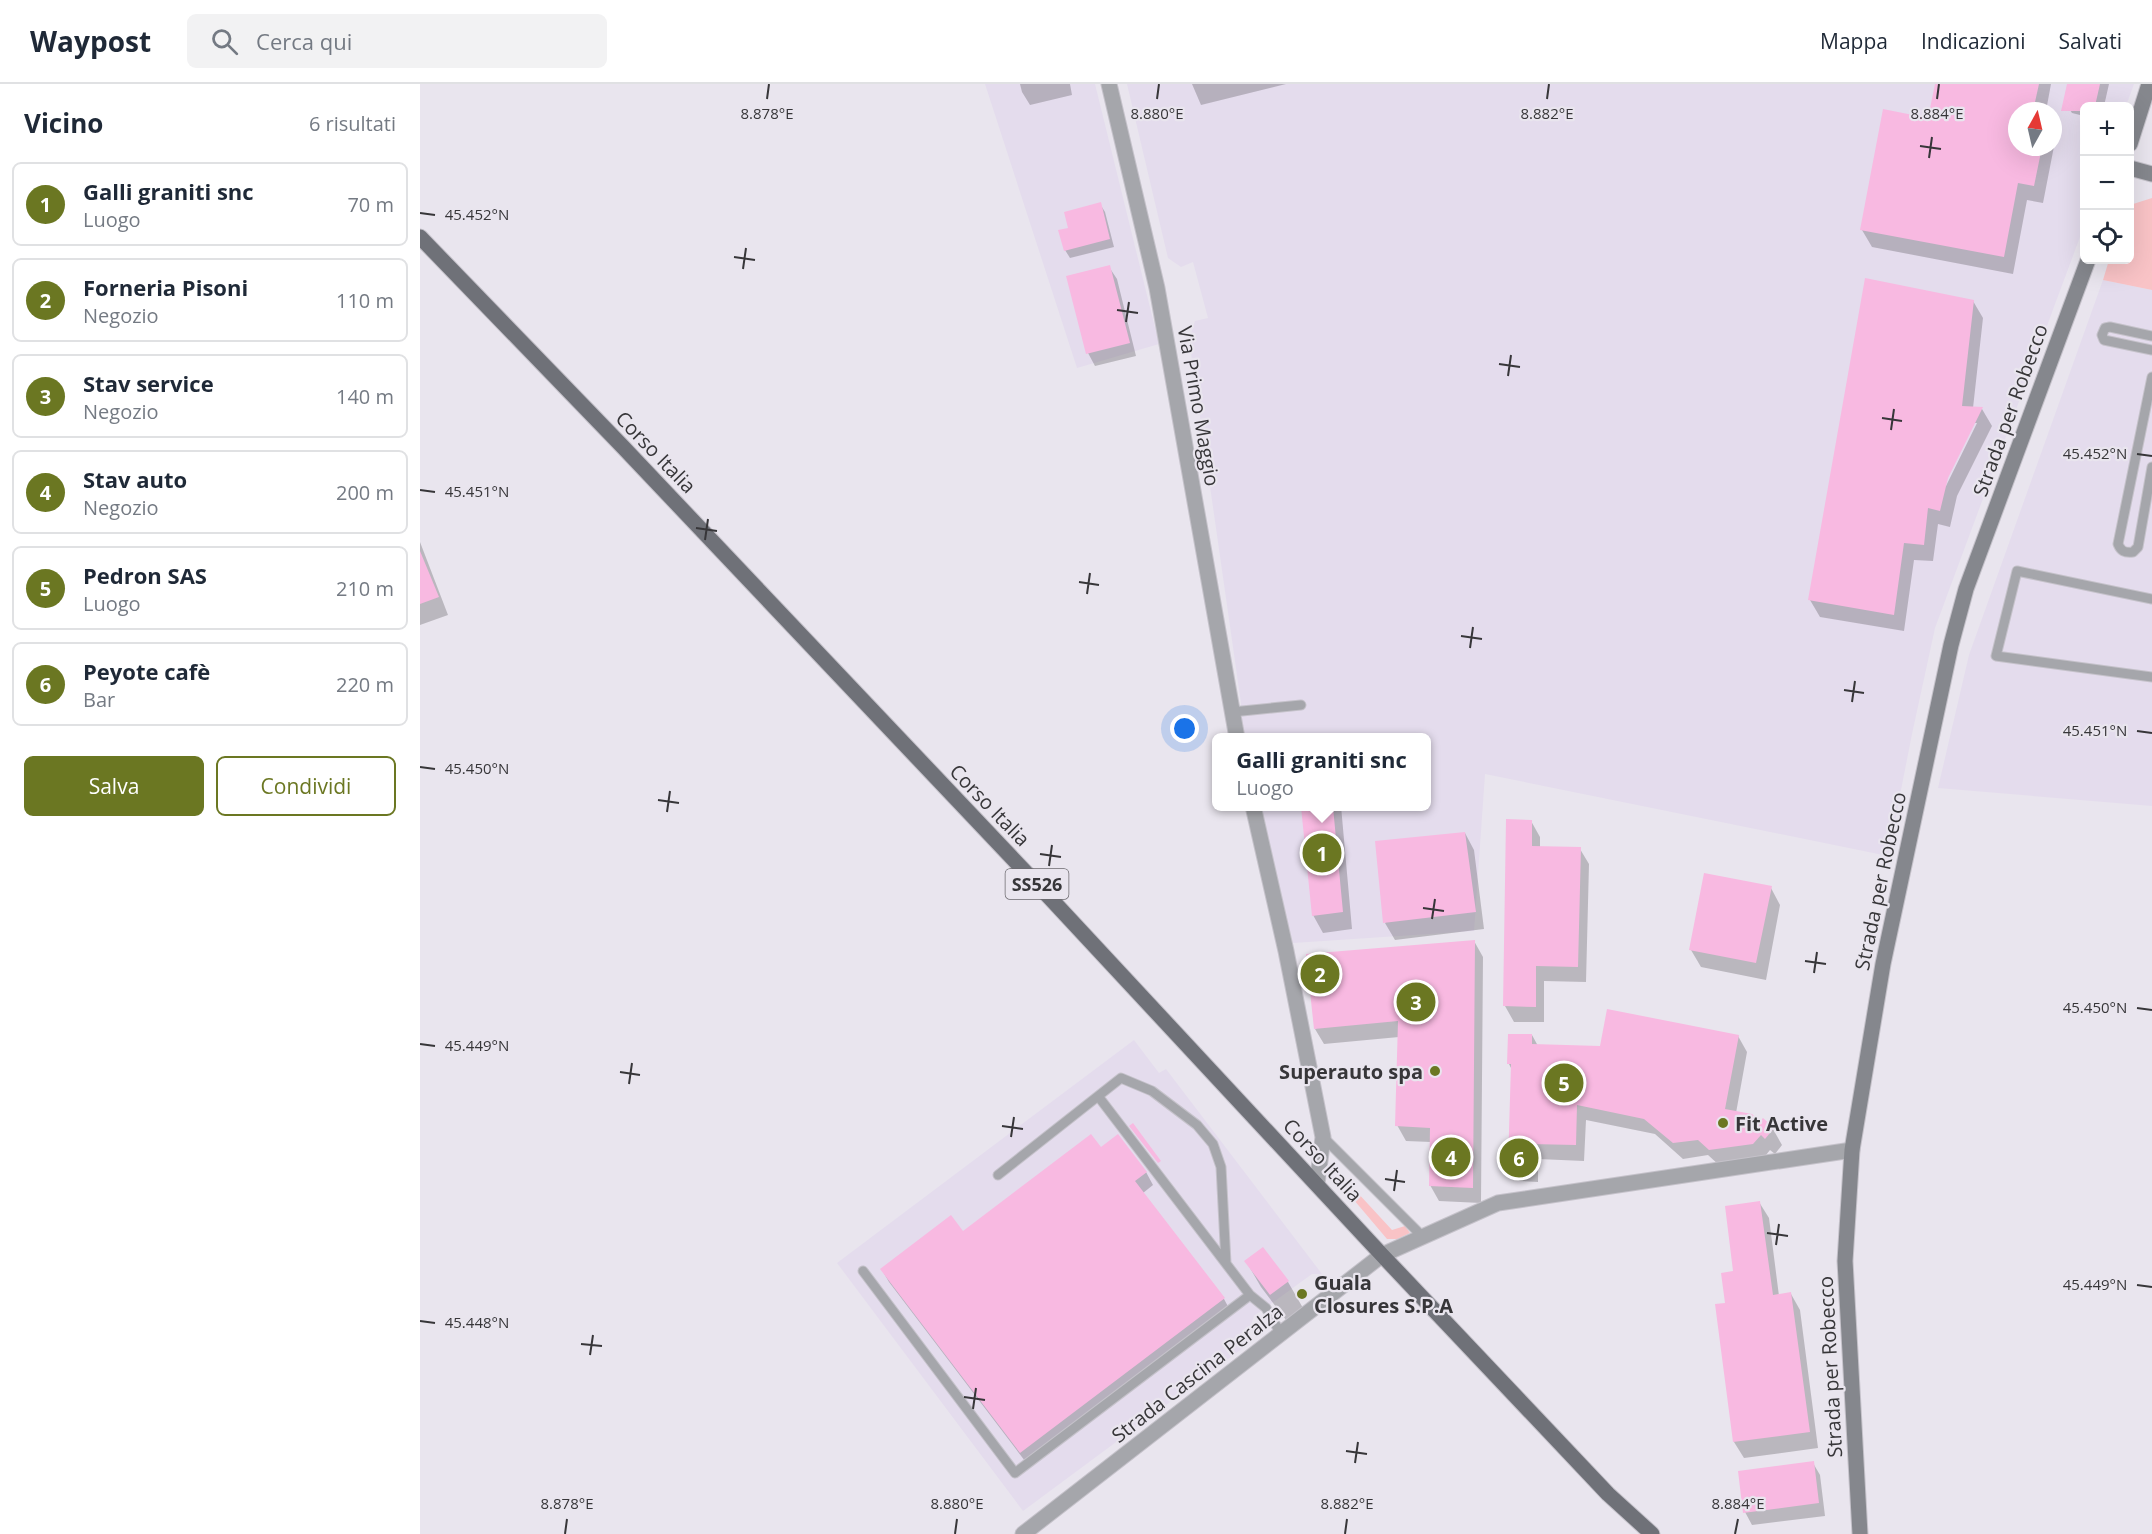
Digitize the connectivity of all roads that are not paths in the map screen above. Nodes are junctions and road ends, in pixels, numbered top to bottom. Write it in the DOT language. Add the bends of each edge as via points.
graph roads {
  1 [pos="1109,84"];
  2 [pos="2149,84"];
  3 [pos="2134,131"];
  4 [pos="2134,169"];
  5 [pos="2152,174"];
  6 [pos="420,237"];
  7 [pos="2087,264"];
  8 [pos="2152,336"];
  9 [pos="2152,350"];
  10 [pos="2152,379"];
  11 [pos="2148,423"];
  12 [pos="2136,459"];
  13 [pos="2152,462"];
  14 [pos="2152,467"];
  15 [pos="2128,496"];
  16 [pos="2146,499"];
  17 [pos="2122,528"];
  18 [pos="2140,531"];
  19 [pos="2152,599"];
  20 [pos="2152,677"];
  21 [pos="1301,705"];
  22 [pos="1232,712"];
  23 [pos="1236,733"];
  24 [pos="1254,811"];
  25 [pos="1098,1096"];
  26 [pos="1323,1137"];
  27 [pos="1852,1150"];
  28 [pos="998,1175"];
  29 [pos="1317,1184"];
  30 [pos="1422,1236"];
  31 [pos="1382,1256"];
  32 [pos="1226,1263"];
  33 [pos="863,1271"];
  34 [pos="1250,1295"];
  35 [pos="1281,1334"];
  36 [pos="1023,1534"];
  37 [pos="1652,1534"];
  38 [pos="1860,1534"];
  1 -- 22 [label="street, Via Primo Maggio" via="1157,288"];
  2 -- 3 [label="street"];
  4 -- 5 [label="street"];
  6 -- 29 [label="main road, Corso Italia / SS526" via="647,472"];
  7 -- 27 [label="street, Strada per Robecco" via="1966,589 1951,645 1883,964"];
  8 -- 9 [label="lane" via="2110,327 2102,335 2104,340"];
  10 -- 11 [label="lane"];
  11 -- 12 [label="lane"];
  12 -- 13 [label="lane"];
  12 -- 15 [label="lane"];
  14 -- 16 [label="lane"];
  15 -- 16 [label="lane"];
  15 -- 17 [label="lane"];
  16 -- 18 [label="lane"];
  17 -- 18 [label="lane"];
  17 -- 18 [label="lane" via="2118,544 2125,552 2138,547"];
  19 -- 20 [label="lane" via="2017,571 1996,656"];
  21 -- 22 [label="lane"];
  22 -- 23 [label="street, Via Primo Maggio"];
  24 -- 26 [label="street"];
  25 -- 28 [label="lane"];
  25 -- 32 [label="lane"];
  25 -- 32 [label="lane" via="1121,1078 1152,1091 1197,1125 1214,1144 1221,1167"];
  26 -- 29 [label="street"];
  26 -- 30 [label="lane"];
  27 -- 30 [label="street, Strada Cascina Peralza" via="1498,1203"];
  27 -- 38 [label="street, Strada per Robecco" via="1845,1261"];
  29 -- 31 [label="main road, Corso Italia / SS526"];
  30 -- 31 [label="street, Strada Cascina Peralza"];
  31 -- 35 [label="street, Strada Cascina Peralza"];
  31 -- 37 [label="main road, Corso Italia / SS526" via="1608,1494"];
  32 -- 34 [label="lane"];
  33 -- 34 [label="lane" via="1015,1473"];
  34 -- 35 [label="lane" via="1266,1308"];
  35 -- 36 [label="street, Strada Cascina Peralza"];
}
